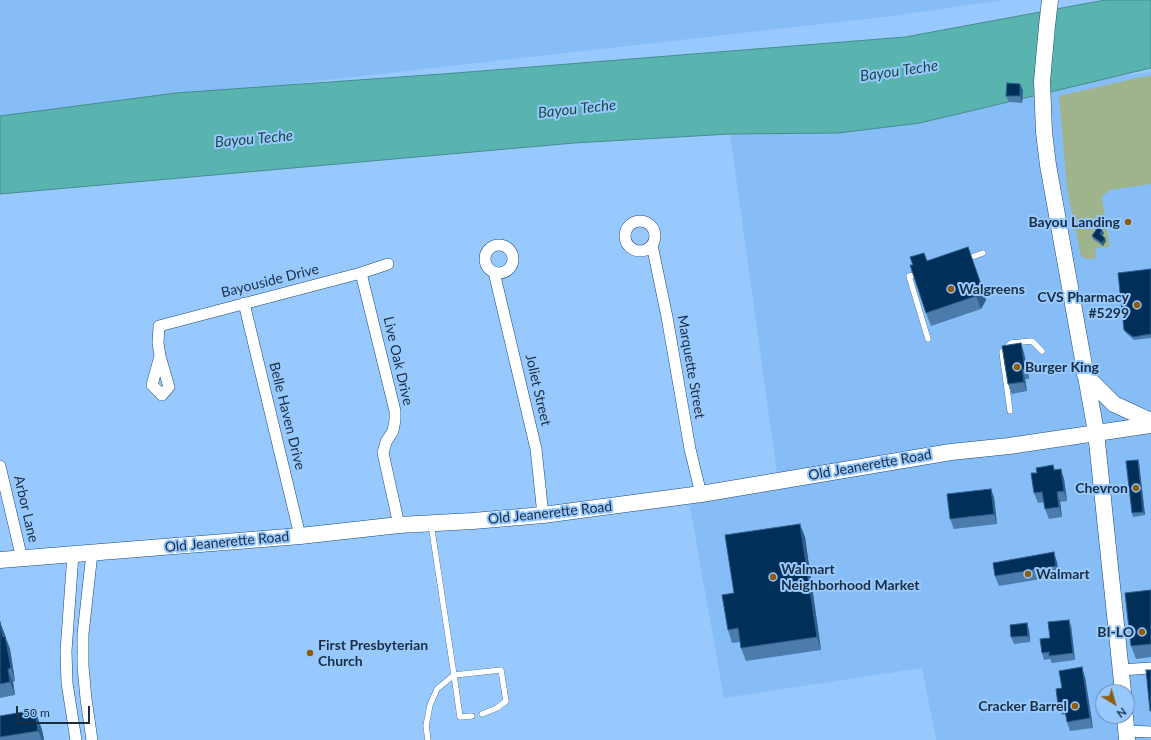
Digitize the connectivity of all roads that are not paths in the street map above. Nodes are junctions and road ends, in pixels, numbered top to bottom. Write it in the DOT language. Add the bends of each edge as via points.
graph roads {
  1 [pos="1050,0"];
  2 [pos="652,245"];
  3 [pos="983,254"];
  4 [pos="960,261"];
  5 [pos="388,264"];
  6 [pos="494,272"];
  7 [pos="361,273"];
  8 [pos="916,275"];
  9 [pos="244,303"];
  10 [pos="928,339"];
  11 [pos="1042,351"];
  12 [pos="160,356"];
  13 [pos="1085,375"];
  14 [pos="1010,411"];
  15 [pos="1151,421"];
  16 [pos="1151,425"];
  17 [pos="1096,432"];
  18 [pos="0,466"];
  19 [pos="701,494"];
  20 [pos="543,515"];
  21 [pos="431,524"];
  22 [pos="399,525"];
  23 [pos="300,536"];
  24 [pos="92,552"];
  25 [pos="73,554"];
  26 [pos="22,559"];
  27 [pos="0,560"];
  28 [pos="1151,668"];
  29 [pos="1120,670"];
  30 [pos="454,675"];
  31 [pos="1122,684"];
  32 [pos="482,714"];
  33 [pos="472,716"];
  34 [pos="1126,729"];
  35 [pos="1151,732"];
  36 [pos="76,740"];
  37 [pos="92,740"];
  38 [pos="428,740"];
  1 -- 13 [label="main road" via="1042,81 1044,132"];
  2 -- 19 [label="street, Marquette Street" via="690,449"];
  3 -- 4 [label="lane"];
  5 -- 7 [label="street, Bayouside Drive"];
  6 -- 20 [label="street, Joliet Street" via="536,449"];
  7 -- 9 [label="street, Bayouside Drive"];
  7 -- 22 [label="street, Live Oak Drive" via="395,410 393,431 386,442 384,453"];
  8 -- 10 [label="lane" via="909,276"];
  9 -- 12 [label="street, Bayouside Drive" via="159,326"];
  9 -- 23 [label="street, Belle Haven Drive"];
  11 -- 14 [label="lane" via="1032,341 1011,342 1002,352"];
  13 -- 15 [label="main road" via="1114,404"];
  13 -- 17 [label="main road"];
  16 -- 17 [label="main road, Old Jeanerette Road"];
  17 -- 19 [label="main road, Old Jeanerette Road" via="892,461"];
  17 -- 29 [label="main road"];
  18 -- 26 [label="street, Arbor Lane"];
  19 -- 20 [label="main road, Old Jeanerette Road"];
  20 -- 21 [label="main road, Old Jeanerette Road"];
  21 -- 22 [label="main road, Old Jeanerette Road"];
  21 -- 30 [label="lane"];
  22 -- 23 [label="main road, Old Jeanerette Road"];
  23 -- 24 [label="main road, Old Jeanerette Road"];
  24 -- 25 [label="main road, Old Jeanerette Road"];
  24 -- 37 [label="street" via="83,634 83,666"];
  25 -- 26 [label="main road, Old Jeanerette Road"];
  25 -- 36 [label="street" via="66,651 67,683"];
  26 -- 27 [label="main road, Old Jeanerette Road"];
  28 -- 29 [label="street"];
  29 -- 31 [label="main road"];
  30 -- 32 [label="lane" via="501,670 506,701"];
  30 -- 33 [label="lane" via="460,717"];
  30 -- 38 [label="lane" via="437,689 430,705 426,726"];
  34 -- 35 [label="street"];
}
